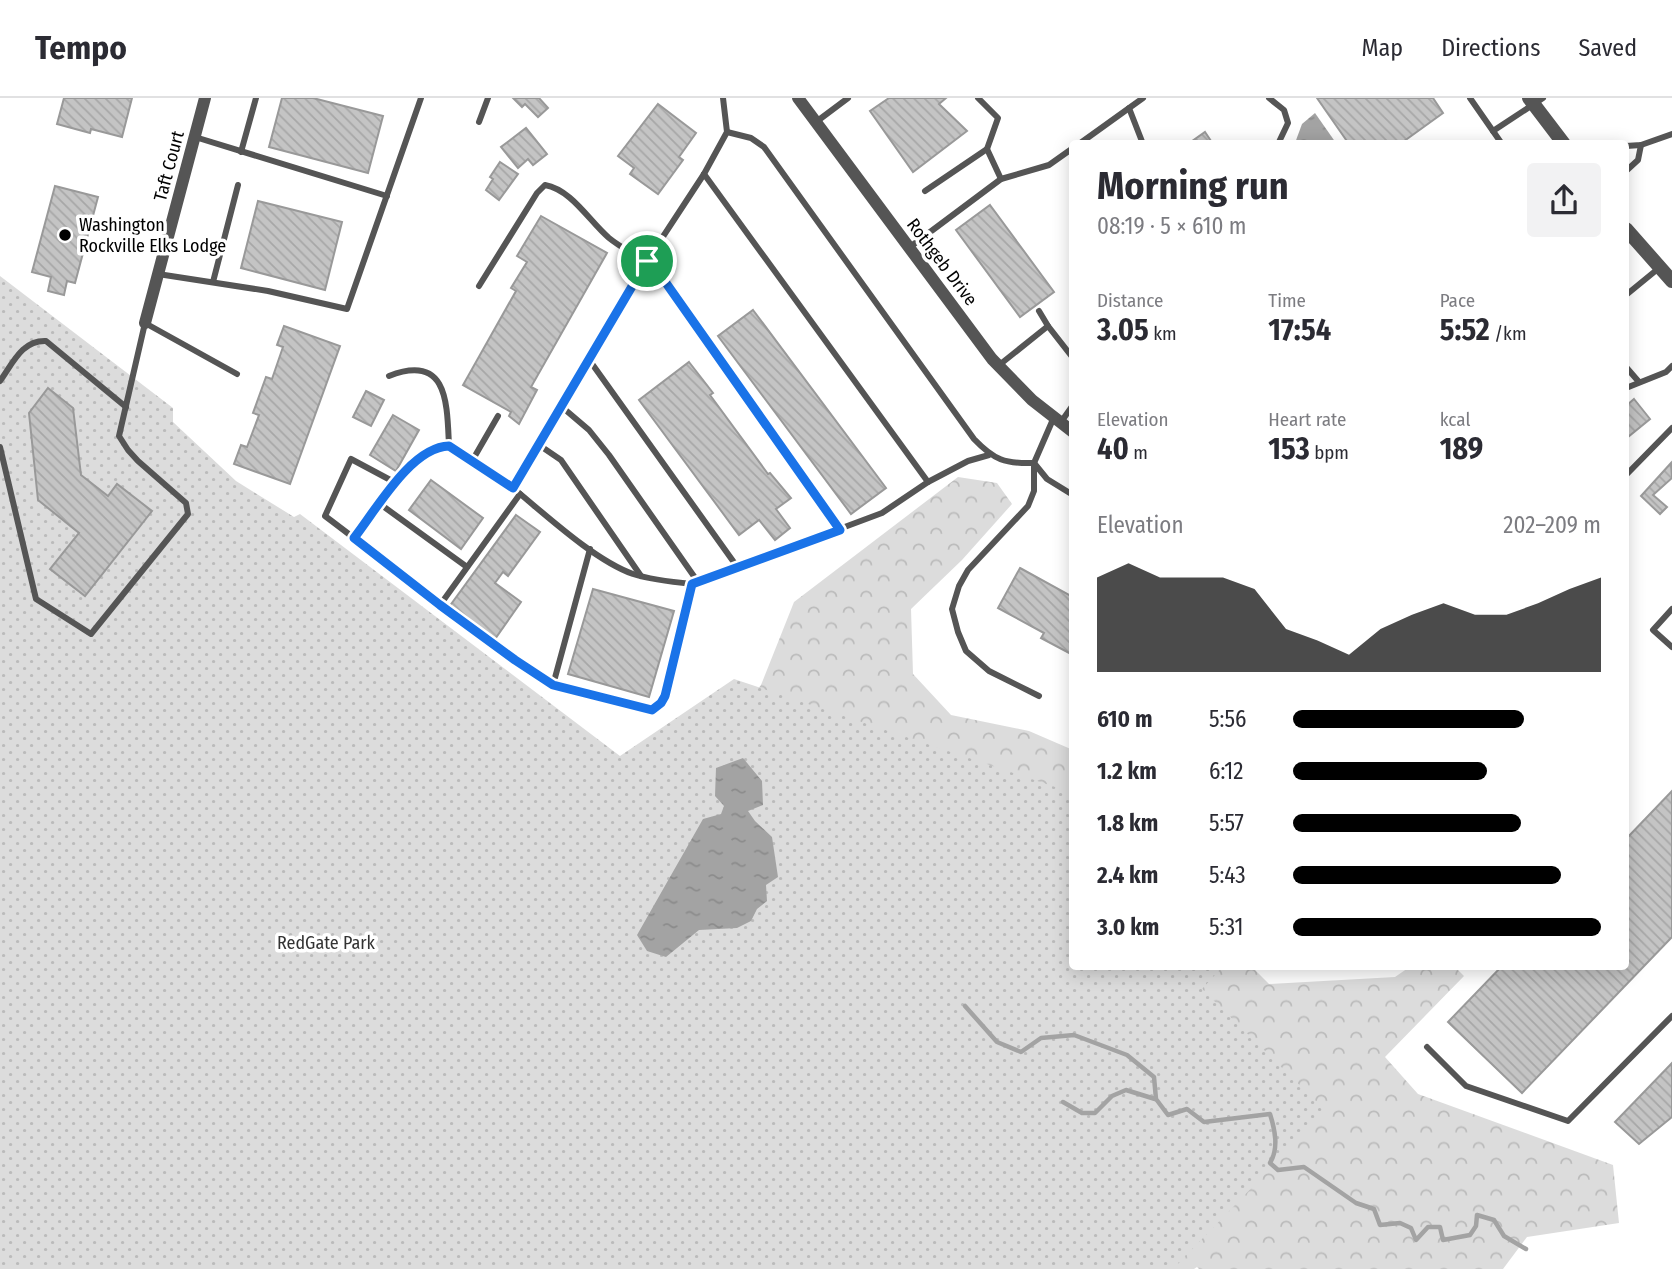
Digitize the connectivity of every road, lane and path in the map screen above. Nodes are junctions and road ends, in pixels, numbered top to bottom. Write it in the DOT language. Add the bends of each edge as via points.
graph roads {
  1 [pos="205,98"];
  2 [pos="256,98"];
  3 [pos="421,98"];
  4 [pos="488,98"];
  5 [pos="723,98"];
  6 [pos="798,98"];
  7 [pos="848,98"];
  8 [pos="978,98"];
  9 [pos="1143,98"];
  10 [pos="1269,98"];
  11 [pos="1470,98"];
  12 [pos="1535,100"];
  13 [pos="1129,108"];
  14 [pos="479,122"];
  15 [pos="816,122"];
  16 [pos="1493,131"];
  17 [pos="727,132"];
  18 [pos="1672,134"];
  19 [pos="195,137"];
  20 [pos="1085,140"];
  21 [pos="1141,140"];
  22 [pos="1280,140"];
  23 [pos="1499,140"];
  24 [pos="1561,140"];
  25 [pos="1641,145"];
  26 [pos="1629,146"];
  27 [pos="987,149"];
  28 [pos="1069,151"];
  29 [pos="241,152"];
  30 [pos="1629,169"];
  31 [pos="704,174"];
  32 [pos="1002,179"];
  33 [pos="238,185"];
  34 [pos="925,191"];
  35 [pos="387,196"];
  36 [pos="1629,232"];
  37 [pos="909,247"];
  38 [pos="647,261"];
  39 [pos="1660,267"];
  40 [pos="158,274"];
  41 [pos="1672,281"];
  42 [pos="213,282"];
  43 [pos="479,286"];
  44 [pos="1629,293"];
  45 [pos="1039,311"];
  46 [pos="145,324"];
  47 [pos="1048,326"];
  48 [pos="1069,353"];
  49 [pos="590,361"];
  50 [pos="998,366"];
  51 [pos="1672,366"];
  52 [pos="1629,370"];
  53 [pos="237,374"];
  54 [pos="389,376"];
  55 [pos="0,381"];
  56 [pos="1639,382"];
  57 [pos="1629,387"];
  58 [pos="126,407"];
  59 [pos="562,407"];
  60 [pos="1069,409"];
  61 [pos="498,416"];
  62 [pos="1057,420"];
  63 [pos="1672,428"];
  64 [pos="1069,429"];
  65 [pos="539,445"];
  66 [pos="449,446"];
  67 [pos="0,447"];
  68 [pos="989,455"];
  69 [pos="471,461"];
  70 [pos="1034,463"];
  71 [pos="1629,472"];
  72 [pos="928,482"];
  73 [pos="396,483"];
  74 [pos="513,488"];
  75 [pos="1069,493"];
  76 [pos="520,494"];
  77 [pos="380,504"];
  78 [pos="840,530"];
  79 [pos="354,538"];
  80 [pos="590,550"];
  81 [pos="467,568"];
  82 [pos="738,568"];
  83 [pos="641,576"];
  84 [pos="695,583"];
  85 [pos="440,605"];
  86 [pos="1672,609"];
  87 [pos="1672,647"];
  88 [pos="553,685"];
  89 [pos="1039,696"];
  90 [pos="1672,1016"];
  91 [pos="1427,1046"];
  1 -- 19 [label="street, Taft Court"];
  2 -- 29 [label="lane"];
  3 -- 35 [label="lane"];
  4 -- 14 [label="lane"];
  5 -- 17 [label="lane"];
  6 -- 15 [label="street, Rothgeb Drive"];
  7 -- 15 [label="lane"];
  8 -- 27 [label="lane" via="998,118"];
  9 -- 13 [label="lane"];
  10 -- 22 [label="lane" via="1284,110 1288,123"];
  11 -- 16 [label="lane"];
  12 -- 16 [label="lane"];
  12 -- 24 [label="street"];
  13 -- 20 [label="lane"];
  13 -- 21 [label="lane"];
  15 -- 37 [label="street, Rothgeb Drive"];
  16 -- 23 [label="lane"];
  17 -- 31 [label="lane"];
  17 -- 68 [label="lane" via="764,147"];
  18 -- 25 [label="lane"];
  19 -- 29 [label="lane"];
  19 -- 40 [label="street, Taft Court"];
  25 -- 26 [label="lane"];
  25 -- 30 [label="lane" via="1638,160"];
  27 -- 32 [label="lane"];
  27 -- 34 [label="lane"];
  28 -- 32 [label="lane" via="1049,165"];
  29 -- 35 [label="lane"];
  31 -- 38 [label="lane"];
  31 -- 72 [label="lane"];
  32 -- 37 [label="lane"];
  33 -- 42 [label="lane"];
  35 -- 42 [label="lane" via="347,309"];
  36 -- 39 [label="street"];
  37 -- 50 [label="street, Rothgeb Drive"];
  38 -- 43 [label="lane" via="610,239 558,187 545,185"];
  38 -- 49 [label="lane"];
  38 -- 78 [label="lane"];
  39 -- 41 [label="street"];
  39 -- 44 [label="lane"];
  40 -- 42 [label="lane"];
  40 -- 46 [label="street, Taft Court"];
  45 -- 47 [label="lane"];
  46 -- 53 [label="lane"];
  46 -- 58 [label="lane"];
  47 -- 48 [label="lane"];
  47 -- 50 [label="lane"];
  49 -- 59 [label="lane"];
  49 -- 82 [label="lane"];
  50 -- 62 [label="street, Rothgeb Drive"];
  51 -- 56 [label="lane"];
  52 -- 56 [label="lane"];
  54 -- 66 [label="lane" via="422,369 432,376 443,389"];
  55 -- 58 [label="lane" via="26,345 46,341"];
  56 -- 57 [label="lane"];
  58 -- 67 [label="lane" via="119,436 128,450 186,503 188,514 91,634 36,598"];
  59 -- 65 [label="lane"];
  59 -- 84 [label="lane" via="590,430"];
  60 -- 62 [label="lane"];
  61 -- 69 [label="lane"];
  62 -- 64 [label="street, Rothgeb Drive"];
  62 -- 70 [label="lane"];
  63 -- 71 [label="lane"];
  65 -- 74 [label="lane"];
  65 -- 83 [label="lane" via="561,460"];
  66 -- 69 [label="lane"];
  66 -- 73 [label="lane" via="419,456"];
  68 -- 70 [label="lane" via="1012,464"];
  68 -- 72 [label="lane"];
  69 -- 74 [label="lane"];
  70 -- 75 [label="lane" via="1047,479"];
  70 -- 89 [label="lane" via="1034,491 1028,506 968,570 952,609 966,651 989,671"];
  72 -- 78 [label="lane" via="883,513"];
  73 -- 77 [label="lane"];
  73 -- 79 [label="lane" via="351,459 325,516"];
  74 -- 76 [label="lane"];
  76 -- 80 [label="lane"];
  76 -- 81 [label="lane"];
  77 -- 79 [label="lane"];
  77 -- 81 [label="lane"];
  78 -- 82 [label="lane"];
  79 -- 85 [label="lane"];
  80 -- 83 [label="lane"];
  80 -- 88 [label="lane"];
  81 -- 85 [label="lane"];
  82 -- 84 [label="lane"];
  83 -- 84 [label="lane"];
  84 -- 88 [label="lane" via="665,696 652,710"];
  85 -- 88 [label="lane"];
  86 -- 87 [label="lane" via="1653,630"];
  90 -- 91 [label="lane" via="1568,1121 1466,1086"];
}
